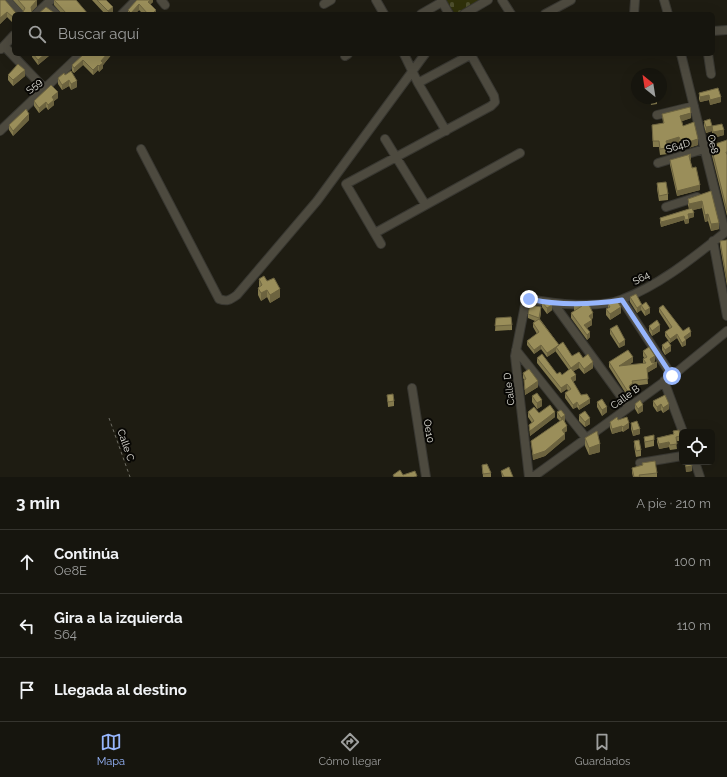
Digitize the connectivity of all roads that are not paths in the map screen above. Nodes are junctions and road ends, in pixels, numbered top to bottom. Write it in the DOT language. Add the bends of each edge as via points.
graph roads {
  1 [pos="6,0"];
  2 [pos="136,0"];
  3 [pos="376,0"];
  4 [pos="488,0"];
  5 [pos="502,0"];
  6 [pos="570,0"];
  7 [pos="635,0"];
  8 [pos="665,0"];
  9 [pos="441,1"];
  10 [pos="48,2"];
  11 [pos="18,12"];
  12 [pos="38,12"];
  13 [pos="55,12"];
  14 [pos="124,12"];
  15 [pos="383,12"];
  16 [pos="424,12"];
  17 [pos="447,12"];
  18 [pos="467,12"];
  19 [pos="509,12"];
  20 [pos="549,12"];
  21 [pos="634,12"];
  22 [pos="668,12"];
  23 [pos="727,30"];
  24 [pos="715,31"];
  25 [pos="12,37"];
  26 [pos="2,48"];
  27 [pos="79,56"];
  28 [pos="405,56"];
  29 [pos="424,56"];
  30 [pos="467,56"];
  31 [pos="472,56"];
  32 [pos="682,56"];
  33 [pos="708,56"];
  34 [pos="413,72"];
  35 [pos="711,74"];
  36 [pos="418,83"];
  37 [pos="45,90"];
  38 [pos="694,106"];
  39 [pos="657,114"];
  40 [pos="0,131"];
  41 [pos="446,131"];
  42 [pos="385,139"];
  43 [pos="141,149"];
  44 [pos="704,149"];
  45 [pos="520,153"];
  46 [pos="397,157"];
  47 [pos="658,162"];
  48 [pos="714,191"];
  49 [pos="425,204"];
  50 [pos="666,207"];
  51 [pos="726,232"];
  52 [pos="374,233"];
  53 [pos="713,242"];
  54 [pos="382,244"];
  55 [pos="527,299"];
  56 [pos="622,300"];
  57 [pos="554,304"];
  58 [pos="727,316"];
  59 [pos="727,331"];
  60 [pos="516,350"];
  61 [pos="672,376"];
  62 [pos="664,381"];
  63 [pos="412,388"];
  64 [pos="628,406"];
  65 [pos="683,429"];
  66 [pos="586,438"];
  67 [pos="679,456"];
  68 [pos="640,463"];
  69 [pos="696,465"];
  70 [pos="426,477"];
  71 [pos="529,477"];
  72 [pos="533,477"];
  73 [pos="700,477"];
  1 -- 11 [label="street"];
  2 -- 14 [label="street"];
  3 -- 15 [label="street"];
  4 -- 18 [label="street"];
  5 -- 19 [label="street"];
  6 -- 20 [label="street"];
  7 -- 21 [label="street"];
  8 -- 22 [label="street"];
  9 -- 16 [label="street"];
  9 -- 17 [label="street"];
  10 -- 12 [label="street"];
  10 -- 13 [label="street"];
  23 -- 24 [label="street"];
  25 -- 26 [label="street"];
  26 -- 37 [label="street"];
  27 -- 37 [label="street, S59"];
  28 -- 34 [label="street"];
  29 -- 34 [label="street"];
  30 -- 36 [label="street"];
  31 -- 41 [label="street" via="495,102"];
  32 -- 38 [label="street, Oe8"];
  33 -- 35 [label="street"];
  34 -- 36 [label="street"];
  34 -- 43 [label="street" via="317,201 230,300 219,298"];
  36 -- 41 [label="street"];
  37 -- 40 [label="street, S59"];
  38 -- 39 [label="street"];
  38 -- 44 [label="street, Oe8"];
  41 -- 46 [label="street"];
  42 -- 46 [label="street"];
  44 -- 47 [label="street, S64D"];
  44 -- 48 [label="street, Oe8"];
  45 -- 49 [label="street"];
  46 -- 49 [label="street"];
  46 -- 52 [label="street" via="346,184"];
  48 -- 50 [label="street"];
  48 -- 51 [label="street, Oe8"];
  49 -- 52 [label="street"];
  51 -- 53 [label="street, S64"];
  52 -- 54 [label="street"];
  53 -- 56 [label="street, S64" via="670,274"];
  53 -- 58 [label="street"];
  55 -- 57 [label="street, S64"];
  55 -- 60 [label="street, Calle D"];
  56 -- 57 [label="street, S64"];
  56 -- 61 [label="street"];
  57 -- 64 [label="street"];
  59 -- 61 [label="street, Calle B"];
  60 -- 66 [label="street"];
  60 -- 71 [label="street, Calle D"];
  61 -- 62 [label="street, Calle B"];
  62 -- 64 [label="street, Calle B"];
  62 -- 65 [label="street"];
  63 -- 70 [label="street, Oe10"];
  64 -- 66 [label="street, Calle B"];
  66 -- 72 [label="street, Calle B"];
  67 -- 68 [label="street"];
  69 -- 73 [label="street"];
}
